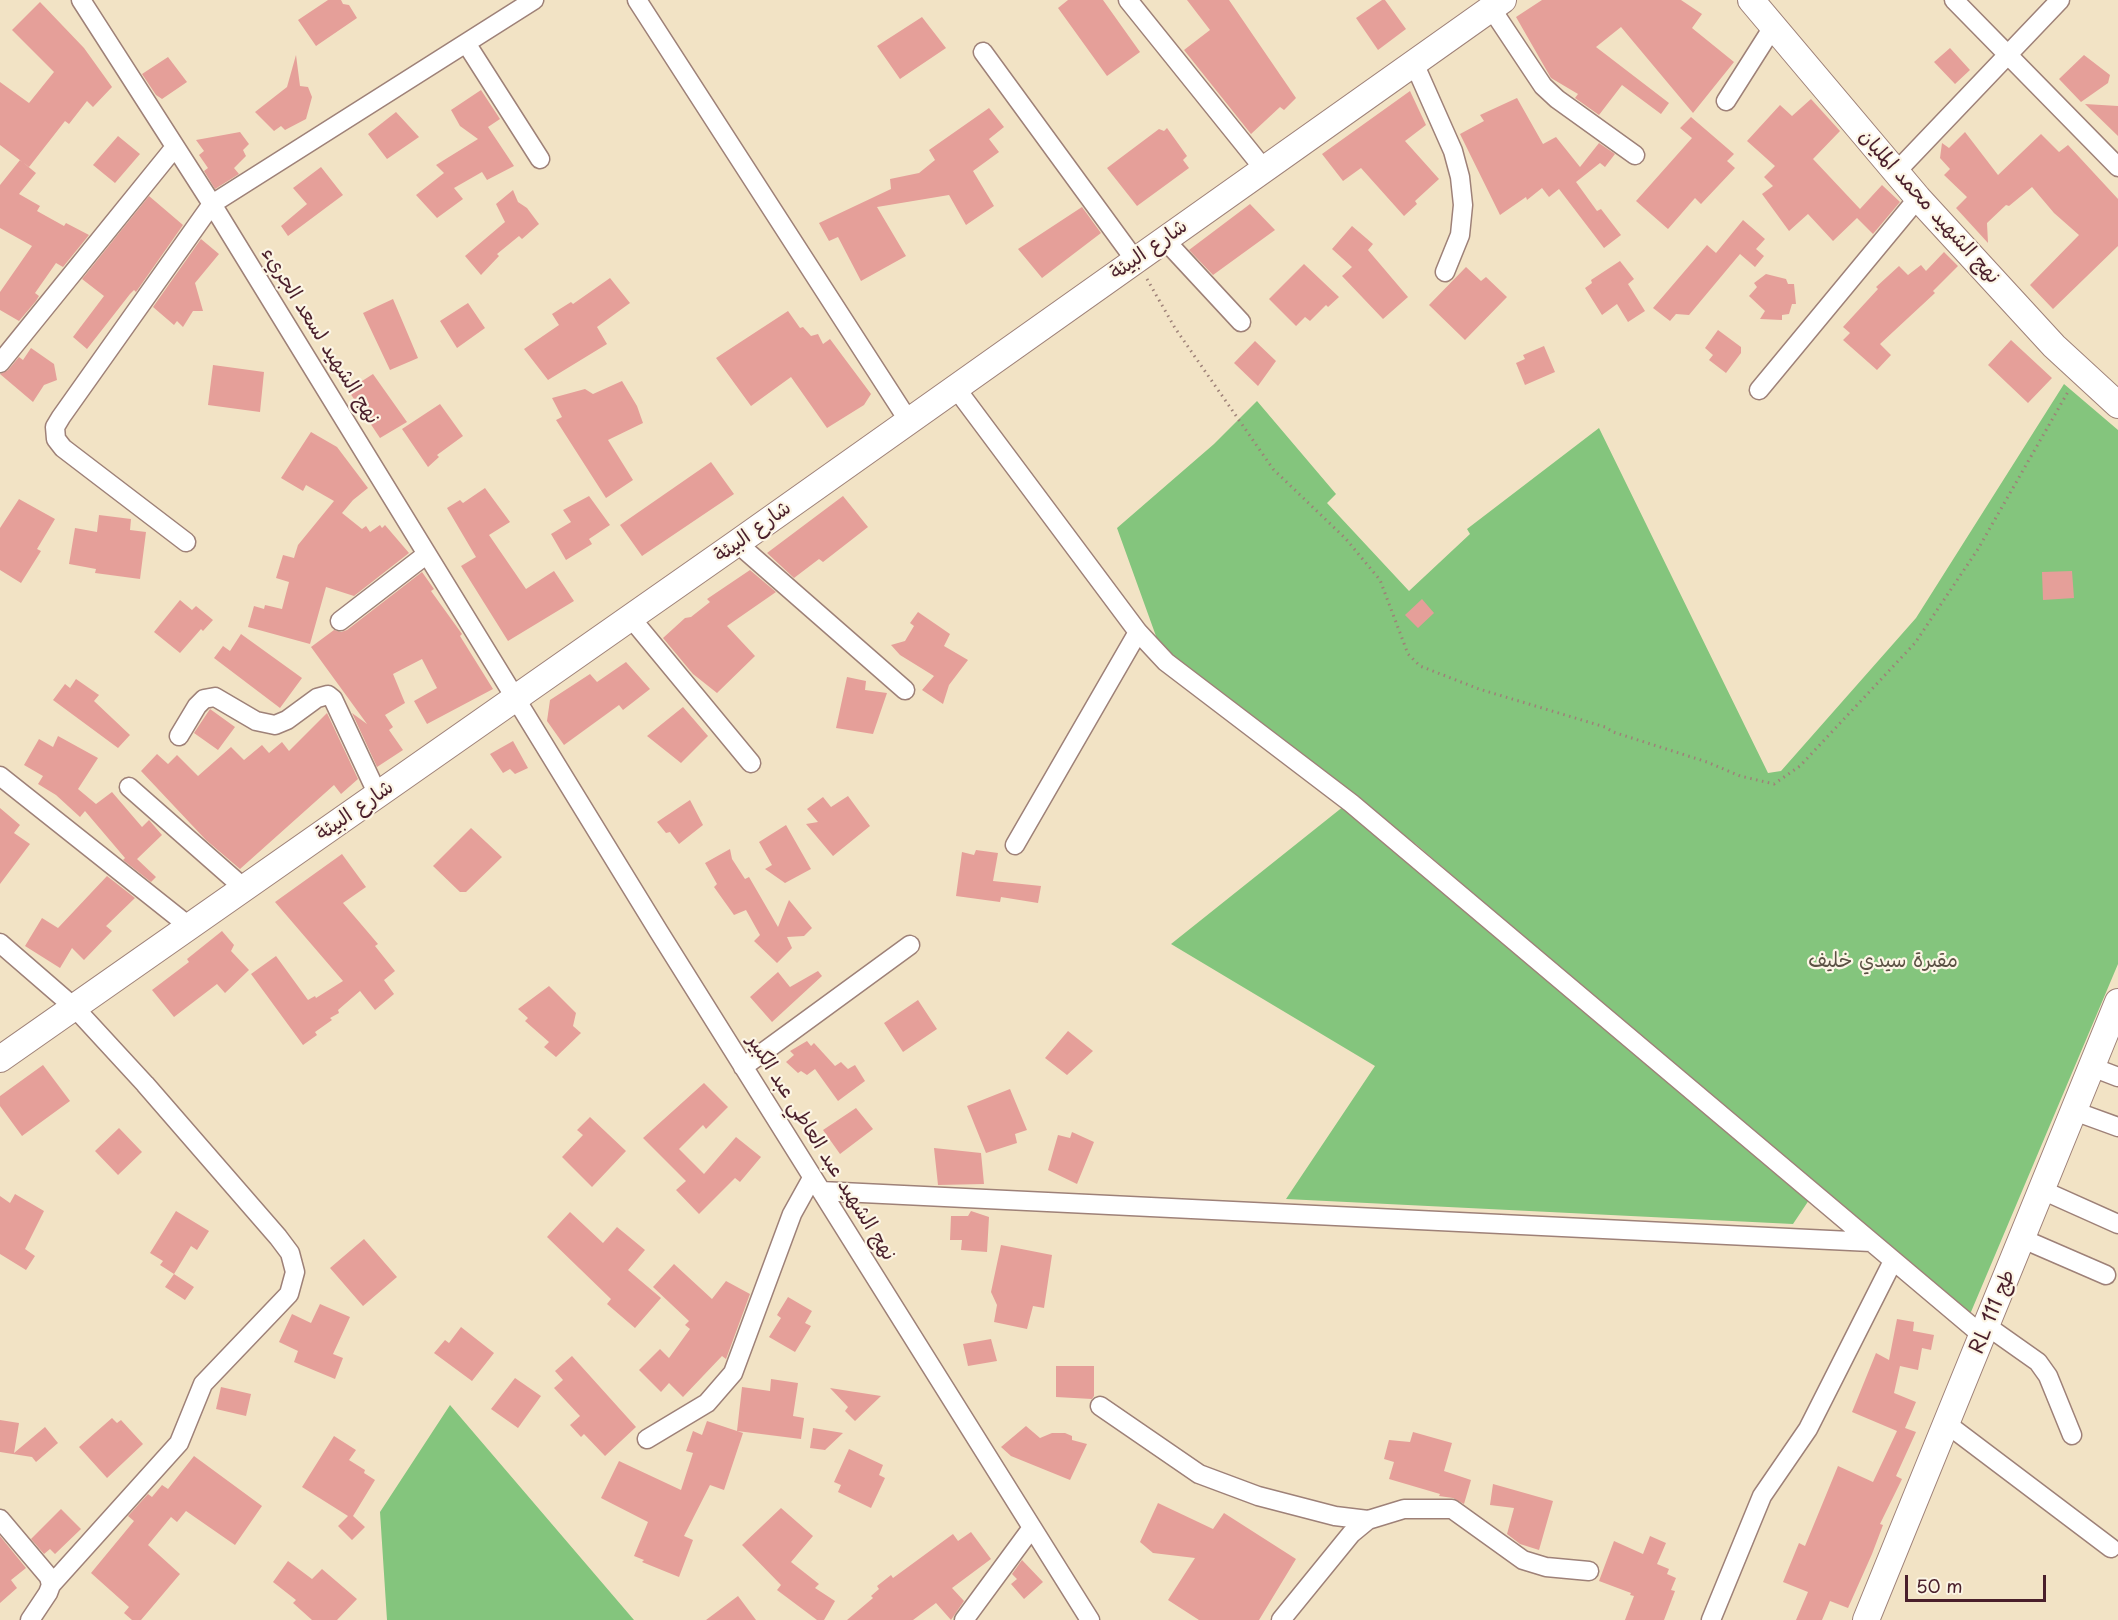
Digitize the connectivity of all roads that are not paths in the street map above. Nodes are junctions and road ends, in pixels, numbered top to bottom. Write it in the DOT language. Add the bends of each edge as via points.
graph roads {
  1 [pos="81,0"];
  2 [pos="534,0"];
  3 [pos="637,0"];
  4 [pos="1128,0"];
  5 [pos="1750,0"];
  6 [pos="1954,0"];
  7 [pos="2060,0"];
  8 [pos="1497,4"];
  9 [pos="1773,27"];
  10 [pos="466,43"];
  11 [pos="983,52"];
  12 [pos="2008,56"];
  13 [pos="1414,63"];
  14 [pos="1726,101"];
  15 [pos="175,147"];
  16 [pos="1635,155"];
  17 [pos="540,159"];
  18 [pos="2118,167"];
  19 [pos="1264,169"];
  20 [pos="1896,172"];
  21 [pos="1918,198"];
  22 [pos="212,204"];
  23 [pos="1164,239"];
  24 [pos="1135,260"];
  25 [pos="1445,272"];
  26 [pos="1240,322"];
  27 [pos="0,363"];
  28 [pos="955,387"];
  29 [pos="1759,390"];
  30 [pos="2118,405"];
  31 [pos="908,420"];
  32 [pos="186,542"];
  33 [pos="737,543"];
  34 [pos="427,554"];
  35 [pos="631,618"];
  36 [pos="340,621"];
  37 [pos="1138,632"];
  38 [pos="905,690"];
  39 [pos="516,698"];
  40 [pos="179,736"];
  41 [pos="751,763"];
  42 [pos="0,776"];
  43 [pos="129,787"];
  44 [pos="378,795"];
  45 [pos="1015,845"];
  46 [pos="244,889"];
  47 [pos="190,927"];
  48 [pos="0,943"];
  49 [pos="910,945"];
  50 [pos="2118,1002"];
  51 [pos="75,1008"];
  52 [pos="0,1059"];
  53 [pos="2092,1066"];
  54 [pos="743,1067"];
  55 [pos="2118,1077"];
  56 [pos="2074,1111"];
  57 [pos="2118,1127"];
  58 [pos="817,1184"];
  59 [pos="2042,1190"];
  60 [pos="2118,1224"];
  61 [pos="2023,1239"];
  62 [pos="1871,1242"];
  63 [pos="1893,1261"];
  64 [pos="2106,1275"];
  65 [pos="1985,1331"];
  66 [pos="1100,1406"];
  67 [pos="1947,1424"];
  68 [pos="2072,1435"];
  69 [pos="647,1438"];
  70 [pos="0,1519"];
  71 [pos="1368,1520"];
  72 [pos="1031,1529"];
  73 [pos="2111,1548"];
  74 [pos="1588,1571"];
  75 [pos="51,1584"];
  76 [pos="30,1620"];
  77 [pos="964,1620"];
  78 [pos="1090,1620"];
  79 [pos="1281,1620"];
  80 [pos="1711,1620"];
  81 [pos="1866,1620"];
  1 -- 15 [label="street, نهج الشهيد لسعد الجريء"];
  2 -- 10 [label="street"];
  3 -- 31 [label="street"];
  4 -- 19 [label="street"];
  5 -- 9 [label="street, نهج الشهيد محمد المليان"];
  6 -- 12 [label="street"];
  7 -- 12 [label="street"];
  8 -- 13 [label="street, شارع البيئة"];
  8 -- 16 [label="street" via="1544,86"];
  9 -- 14 [label="street"];
  9 -- 20 [label="street, نهج الشهيد محمد المليان"];
  10 -- 17 [label="street"];
  10 -- 22 [label="street"];
  11 -- 24 [label="street"];
  12 -- 18 [label="street"];
  12 -- 20 [label="street"];
  13 -- 19 [label="street, شارع البيئة"];
  13 -- 25 [label="street" via="1453,151 1460,177 1460,235"];
  15 -- 22 [label="street, نهج الشهيد لسعد الجريء"];
  15 -- 27 [label="street"];
  19 -- 23 [label="street, شارع البيئة"];
  20 -- 21 [label="street, نهج الشهيد محمد المليان"];
  21 -- 29 [label="street"];
  21 -- 30 [label="street, نهج الشهيد محمد المليان" via="2054,346"];
  22 -- 32 [label="street" via="55,427 56,439 63,448"];
  22 -- 34 [label="street, نهج الشهيد لسعد الجريء"];
  23 -- 24 [label="street, شارع البيئة"];
  23 -- 26 [label="street"];
  24 -- 28 [label="street, شارع البيئة"];
  28 -- 31 [label="street, شارع البيئة"];
  28 -- 37 [label="street"];
  31 -- 33 [label="street, شارع البيئة"];
  33 -- 35 [label="street, شارع البيئة"];
  33 -- 38 [label="street"];
  34 -- 36 [label="street"];
  34 -- 39 [label="street, نهج الشهيد لسعد الجريء"];
  35 -- 39 [label="street, شارع البيئة"];
  35 -- 41 [label="street"];
  37 -- 45 [label="street"];
  37 -- 62 [label="street" via="1166,662 1351,803"];
  39 -- 44 [label="street, شارع البيئة"];
  39 -- 54 [label="street, نهج الشهيد عبد العاطي عبد الكبير"];
  40 -- 44 [label="street" via="204,699 215,697 256,721 275,725 328,695"];
  42 -- 47 [label="street"];
  43 -- 46 [label="street"];
  44 -- 46 [label="street, شارع البيئة"];
  46 -- 47 [label="street, شارع البيئة"];
  47 -- 51 [label="street, شارع البيئة"];
  48 -- 51 [label="street"];
  49 -- 54 [label="street"];
  50 -- 53 [label="street, RL طج 111"];
  51 -- 52 [label="street, شارع البيئة"];
  51 -- 75 [label="street" via="278,1237 290,1253 295,1272 289,1294 203,1384 179,1443"];
  53 -- 55 [label="street"];
  53 -- 56 [label="street, RL طج 111"];
  54 -- 58 [label="street, نهج الشهيد عبد العاطي عبد الكبير"];
  56 -- 57 [label="street"];
  56 -- 59 [label="street, RL طج 111"];
  58 -- 62 [label="street"];
  58 -- 69 [label="street" via="792,1214 733,1374 707,1403"];
  58 -- 72 [label="street, نهج الشهيد عبد العاطي عبد الكبير"];
  59 -- 60 [label="street"];
  59 -- 61 [label="street, RL طج 111"];
  61 -- 64 [label="street"];
  61 -- 65 [label="street, RL طج 111"];
  62 -- 63 [label="street"];
  63 -- 65 [label="street"];
  63 -- 80 [label="street" via="1808,1429 1762,1496"];
  65 -- 67 [label="street, RL طج 111"];
  65 -- 68 [label="street" via="2038,1362 2048,1376"];
  66 -- 71 [label="street" via="1199,1474 1258,1496 1335,1516"];
  67 -- 73 [label="street"];
  67 -- 81 [label="street, RL طج 111"];
  70 -- 75 [label="street" via="41,1564"];
  71 -- 74 [label="street" via="1404,1509 1452,1509 1523,1560 1546,1567"];
  71 -- 79 [label="street" via="1351,1534"];
  72 -- 77 [label="street"];
  72 -- 78 [label="street, نهج الشهيد عبد العاطي عبد الكبير"];
  75 -- 76 [label="street"];
}
